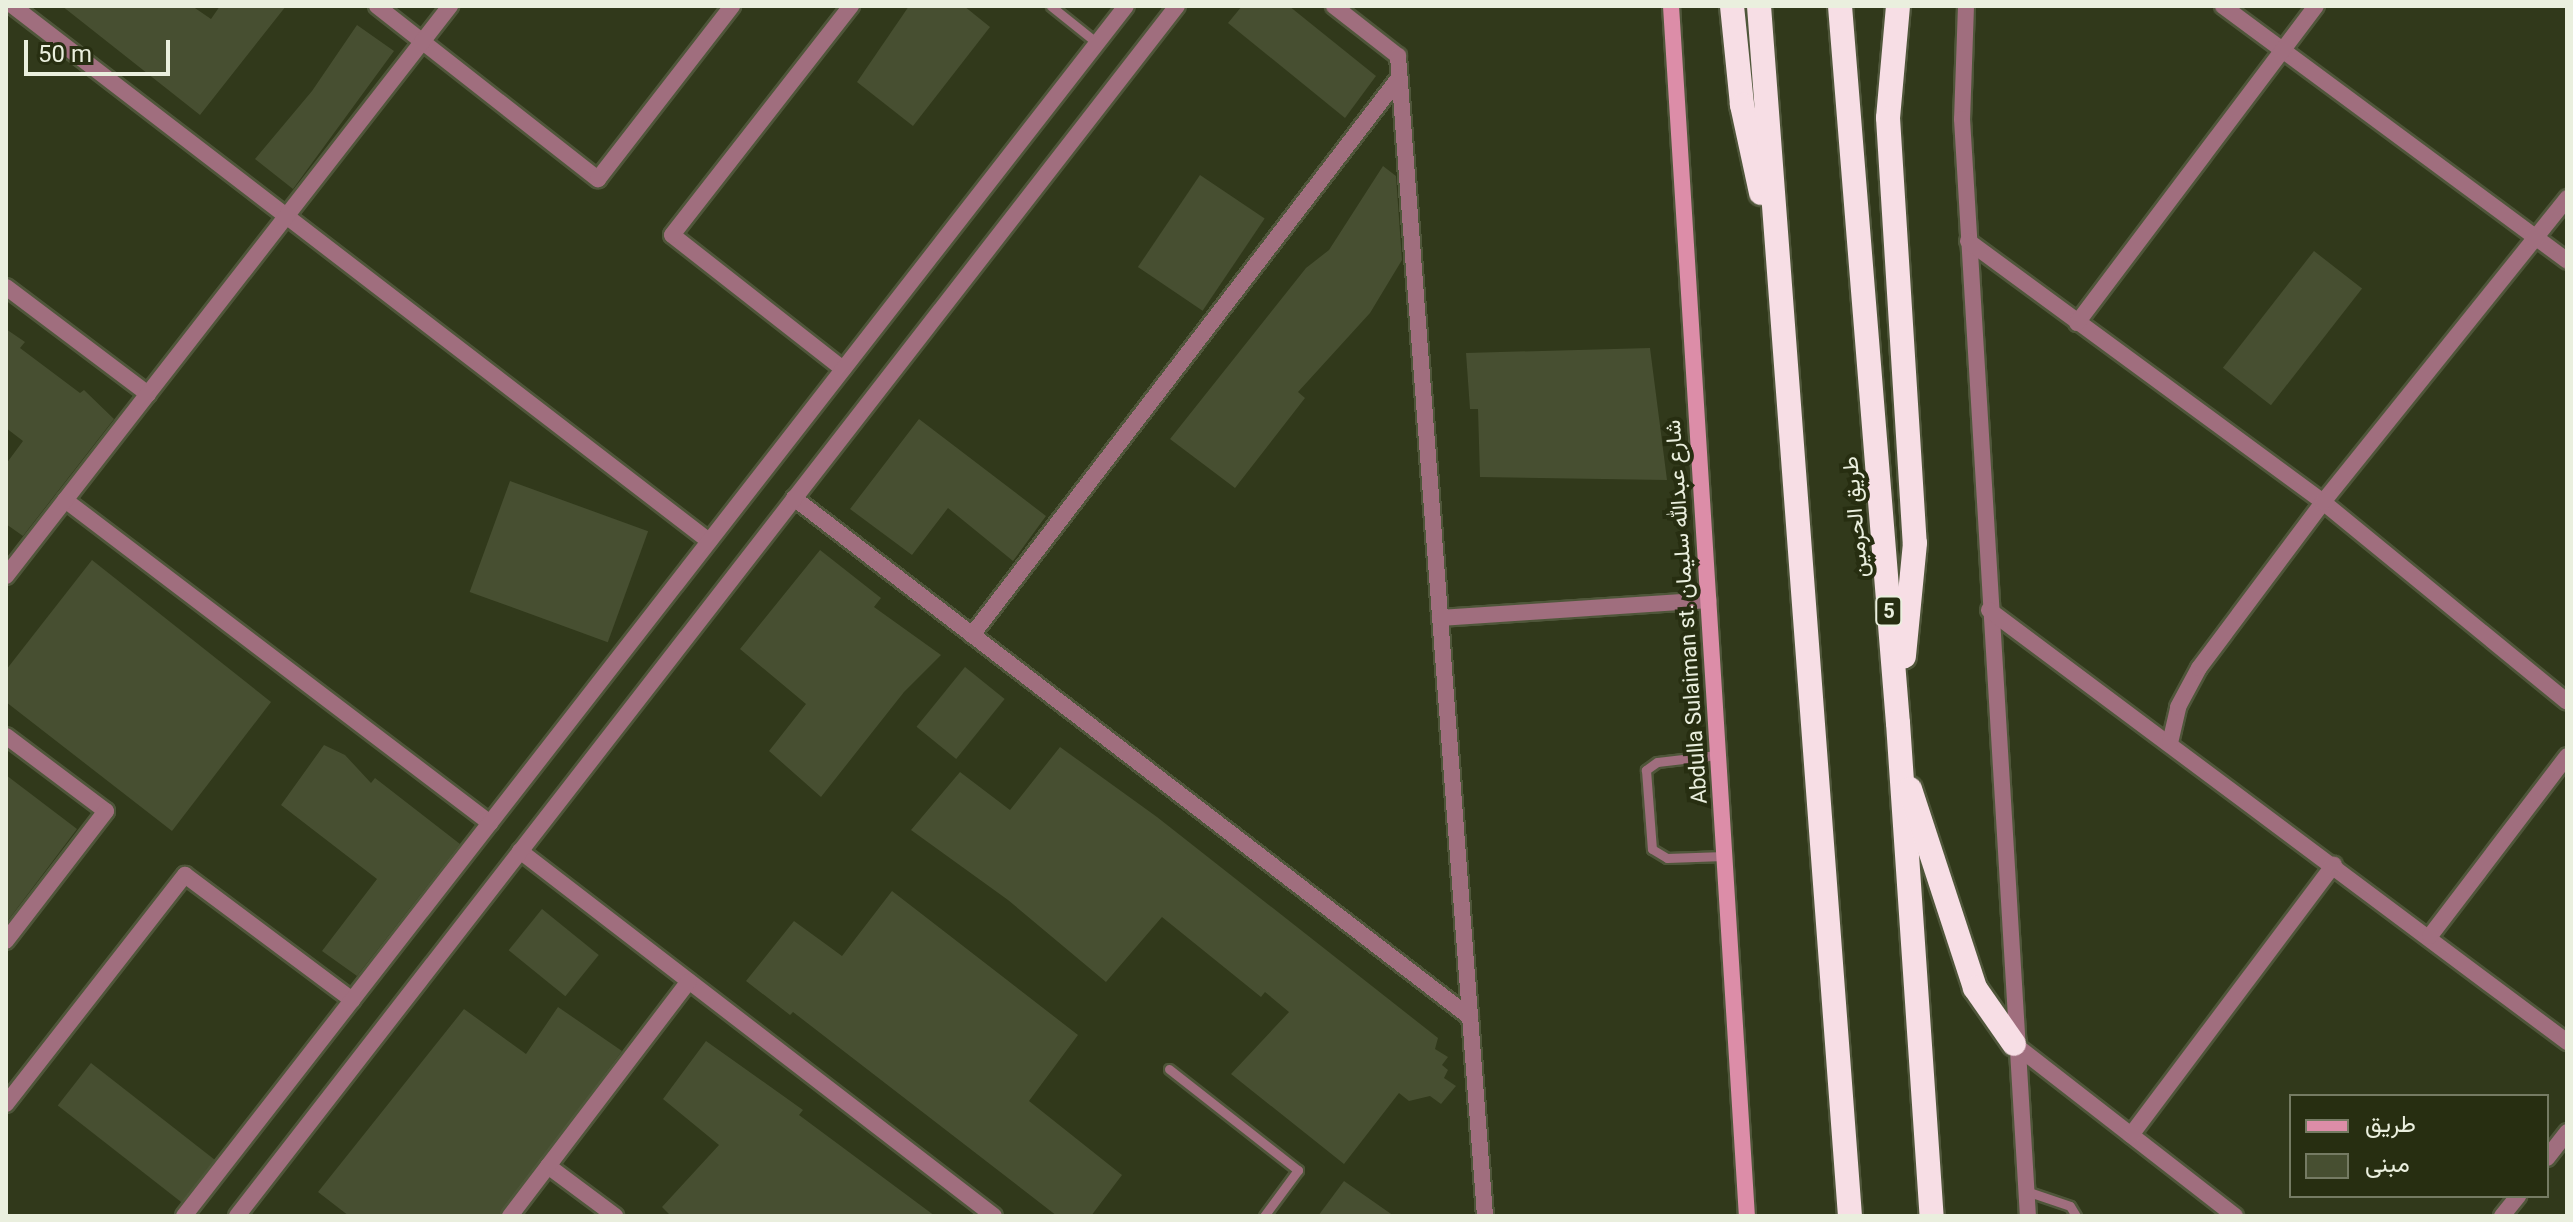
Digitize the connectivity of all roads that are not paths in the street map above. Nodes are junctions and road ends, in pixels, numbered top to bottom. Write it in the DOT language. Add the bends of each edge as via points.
graph roads {
  1 [pos="13,6"];
  2 [pos="377,6"];
  3 [pos="450,6"];
  4 [pos="732,6"];
  5 [pos="851,6"];
  6 [pos="1051,6"];
  7 [pos="1126,6"];
  8 [pos="1177,6"];
  9 [pos="1334,6"];
  10 [pos="1671,6"];
  11 [pos="1732,6"];
  12 [pos="1759,6"];
  13 [pos="1840,6"];
  14 [pos="1898,6"];
  15 [pos="1966,6"];
  16 [pos="2223,6"];
  17 [pos="2316,6"];
  18 [pos="423,42"];
  19 [pos="1097,43"];
  20 [pos="2283,50"];
  21 [pos="1399,78"];
  22 [pos="2567,198"];
  23 [pos="287,216"];
  24 [pos="2536,238"];
  25 [pos="1968,241"];
  26 [pos="2567,261"];
  27 [pos="6,287"];
  28 [pos="1781,287"];
  29 [pos="2077,323"];
  30 [pos="843,369"];
  31 [pos="148,394"];
  32 [pos="794,498"];
  33 [pos="65,500"];
  34 [pos="2323,502"];
  35 [pos="709,541"];
  36 [pos="8,571"];
  37 [pos="1708,600"];
  38 [pos="1989,610"];
  39 [pos="1440,618"];
  40 [pos="972,635"];
  41 [pos="2567,702"];
  42 [pos="1898,723"];
  43 [pos="6,736"];
  44 [pos="2170,743"];
  45 [pos="1717,755"];
  46 [pos="2567,756"];
  47 [pos="1900,760"];
  48 [pos="490,823"];
  49 [pos="520,851"];
  50 [pos="1724,856"];
  51 [pos="2334,865"];
  52 [pos="2430,936"];
  53 [pos="6,941"];
  54 [pos="689,981"];
  55 [pos="352,1000"];
  56 [pos="1470,1017"];
  57 [pos="2567,1042"];
  58 [pos="2014,1044"];
  59 [pos="1169,1069"];
  60 [pos="6,1104"];
  61 [pos="2567,1132"];
  62 [pos="2131,1135"];
  63 [pos="2549,1155"];
  64 [pos="548,1166"];
  65 [pos="2026,1191"];
  66 [pos="2516,1198"];
  67 [pos="184,1216"];
  68 [pos="237,1216"];
  69 [pos="510,1216"];
  70 [pos="615,1216"];
  71 [pos="994,1216"];
  72 [pos="1264,1216"];
  73 [pos="1485,1216"];
  74 [pos="1747,1216"];
  75 [pos="1850,1216"];
  76 [pos="1932,1216"];
  77 [pos="2028,1216"];
  78 [pos="2076,1216"];
  79 [pos="2235,1216"];
  80 [pos="2502,1216"];
  1 -- 23 [label="street"];
  2 -- 18 [label="street"];
  3 -- 18 [label="street"];
  4 -- 18 [label="street" via="598,179"];
  5 -- 30 [label="street" via="672,235"];
  6 -- 19 [label="lane"];
  7 -- 19 [label="street"];
  8 -- 32 [label="street"];
  9 -- 21 [label="street" via="1398,56"];
  10 -- 37 [label="main road, Abdulla Sulaiman st. شارع عبدالله سليمان"];
  11 -- 28 [label="highway" via="1742,105"];
  12 -- 28 [label="highway"];
  13 -- 42 [label="highway, طريق الحرمين / 5"];
  14 -- 42 [label="highway" via="1888,118 1915,543"];
  15 -- 25 [label="street" via="1962,119"];
  16 -- 20 [label="street"];
  17 -- 20 [label="street"];
  18 -- 23 [label="street"];
  19 -- 30 [label="street"];
  20 -- 24 [label="street"];
  20 -- 29 [label="street"];
  21 -- 39 [label="street"];
  21 -- 40 [label="street"];
  22 -- 24 [label="street"];
  23 -- 31 [label="street"];
  23 -- 35 [label="street"];
  24 -- 26 [label="street"];
  24 -- 34 [label="street"];
  25 -- 29 [label="street"];
  25 -- 38 [label="street"];
  27 -- 31 [label="street"];
  28 -- 75 [label="highway"];
  29 -- 34 [label="street"];
  30 -- 35 [label="street"];
  31 -- 33 [label="street"];
  32 -- 40 [label="street"];
  32 -- 49 [label="street"];
  33 -- 36 [label="street"];
  33 -- 48 [label="street"];
  34 -- 41 [label="street"];
  34 -- 44 [label="street" via="2199,668 2178,707"];
  35 -- 48 [label="street"];
  37 -- 39 [label="street"];
  37 -- 45 [label="main road, Abdulla Sulaiman st. شارع عبدالله سليمان"];
  38 -- 44 [label="street"];
  38 -- 58 [label="street"];
  39 -- 56 [label="street"];
  40 -- 56 [label="street"];
  42 -- 47 [label="highway, طريق الحرمين / 5"];
  43 -- 53 [label="street" via="106,811"];
  44 -- 51 [label="street"];
  45 -- 50 [label="main road, Abdulla Sulaiman st. شارع عبدالله سليمان"];
  45 -- 50 [label="lane" via="1657,762 1646,770 1652,849 1667,858"];
  46 -- 52 [label="street"];
  47 -- 58 [label="highway" via="1975,988"];
  47 -- 76 [label="highway, طريق الحرمين / 5"];
  48 -- 55 [label="street"];
  49 -- 54 [label="street"];
  49 -- 68 [label="street"];
  50 -- 74 [label="main road, Abdulla Sulaiman st. شارع عبدالله سليمان"];
  51 -- 52 [label="street"];
  51 -- 62 [label="street"];
  52 -- 57 [label="street"];
  54 -- 64 [label="street"];
  54 -- 71 [label="street"];
  55 -- 60 [label="street" via="185,875"];
  55 -- 67 [label="street"];
  56 -- 73 [label="street"];
  58 -- 62 [label="street"];
  58 -- 65 [label="street"];
  59 -- 72 [label="lane" via="1298,1170"];
  61 -- 63 [label="street"];
  62 -- 79 [label="street"];
  64 -- 69 [label="street"];
  64 -- 70 [label="street"];
  65 -- 77 [label="street"];
  65 -- 78 [label="lane" via="2070,1206"];
  66 -- 80 [label="street"];
}
